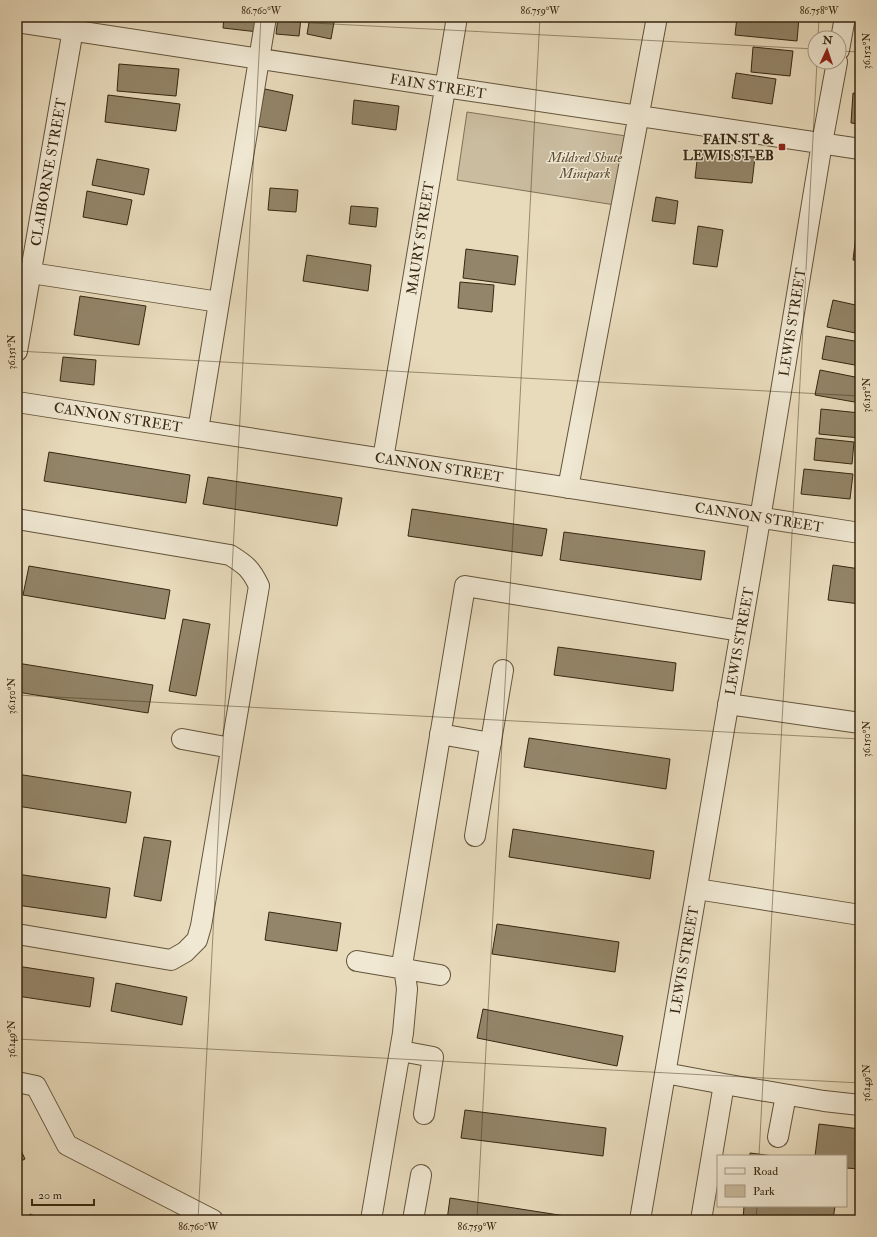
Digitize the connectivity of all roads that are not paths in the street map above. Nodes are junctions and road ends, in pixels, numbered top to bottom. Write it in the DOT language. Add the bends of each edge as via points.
graph roads {
  1 [pos="266,17"];
  2 [pos="457,17"];
  3 [pos="657,17"];
  4 [pos="845,17"];
  5 [pos="17,22"];
  6 [pos="74,24"];
  7 [pos="843,30"];
  8 [pos="259,59"];
  9 [pos="836,70"];
  10 [pos="445,87"];
  11 [pos="639,116"];
  12 [pos="822,143"];
  13 [pos="860,149"];
  14 [pos="30,273"];
  15 [pos="219,302"];
  16 [pos="17,351"];
  17 [pos="17,402"];
  18 [pos="198,430"];
  19 [pos="383,459"];
  20 [pos="568,488"];
  21 [pos="760,518"];
  22 [pos="17,520"];
  23 [pos="860,533"];
  24 [pos="740,631"];
  25 [pos="502,670"];
  26 [pos="728,704"];
  27 [pos="860,723"];
  28 [pos="440,734"];
  29 [pos="182,739"];
  30 [pos="491,743"];
  31 [pos="231,748"];
  32 [pos="475,836"];
  33 [pos="696,889"];
  34 [pos="860,915"];
  35 [pos="17,934"];
  36 [pos="357,961"];
  37 [pos="404,968"];
  38 [pos="440,975"];
  39 [pos="401,1051"];
  40 [pos="665,1073"];
  41 [pos="17,1082"];
  42 [pos="724,1084"];
  43 [pos="786,1094"];
  44 [pos="860,1105"];
  45 [pos="424,1114"];
  46 [pos="778,1137"];
  47 [pos="421,1175"];
  48 [pos="213,1220"];
  49 [pos="371,1220"];
  50 [pos="413,1220"];
  51 [pos="640,1220"];
  52 [pos="700,1220"];
  1 -- 8 [label="street"];
  2 -- 10 [label="street, MAURY STREET"];
  3 -- 11 [label="street"];
  4 -- 7 [label="street"];
  5 -- 6 [label="street, FAIN STREET"];
  6 -- 8 [label="street, FAIN STREET"];
  6 -- 14 [label="street, CLAIBORNE STREET"];
  8 -- 10 [label="street, FAIN STREET"];
  8 -- 15 [label="street"];
  9 -- 12 [label="street, LEWIS STREET"];
  10 -- 11 [label="street, FAIN STREET"];
  10 -- 19 [label="street, MAURY STREET"];
  11 -- 12 [label="street, FAIN STREET"];
  11 -- 20 [label="street"];
  12 -- 13 [label="street, FAIN STREET"];
  12 -- 21 [label="street, LEWIS STREET"];
  14 -- 15 [label="street"];
  14 -- 16 [label="street, CLAIBORNE STREET"];
  15 -- 18 [label="street"];
  17 -- 18 [label="street, CANNON STREET"];
  18 -- 19 [label="street, CANNON STREET"];
  19 -- 20 [label="street, CANNON STREET"];
  20 -- 21 [label="street, CANNON STREET"];
  21 -- 23 [label="street, CANNON STREET"];
  21 -- 24 [label="street, LEWIS STREET"];
  22 -- 31 [label="street" via="230,556 244,563 259,586"];
  24 -- 26 [label="street, LEWIS STREET"];
  24 -- 28 [label="street" via="465,586"];
  25 -- 30 [label="street"];
  26 -- 27 [label="street"];
  26 -- 33 [label="street, LEWIS STREET"];
  28 -- 30 [label="street"];
  28 -- 37 [label="street" via="403,959"];
  29 -- 31 [label="street"];
  30 -- 32 [label="street"];
  31 -- 35 [label="street" via="201,926 197,940 185,952 171,960"];
  33 -- 34 [label="street"];
  33 -- 40 [label="street, LEWIS STREET"];
  36 -- 37 [label="street"];
  37 -- 38 [label="street"];
  37 -- 39 [label="street" via="407,989"];
  39 -- 45 [label="street" via="433,1058"];
  39 -- 49 [label="street"];
  40 -- 42 [label="street"];
  40 -- 51 [label="street, LEWIS STREET"];
  41 -- 48 [label="street" via="36,1086 67,1145"];
  42 -- 43 [label="street"];
  42 -- 52 [label="street"];
  43 -- 44 [label="street"];
  43 -- 46 [label="street"];
  47 -- 50 [label="street"];
}
